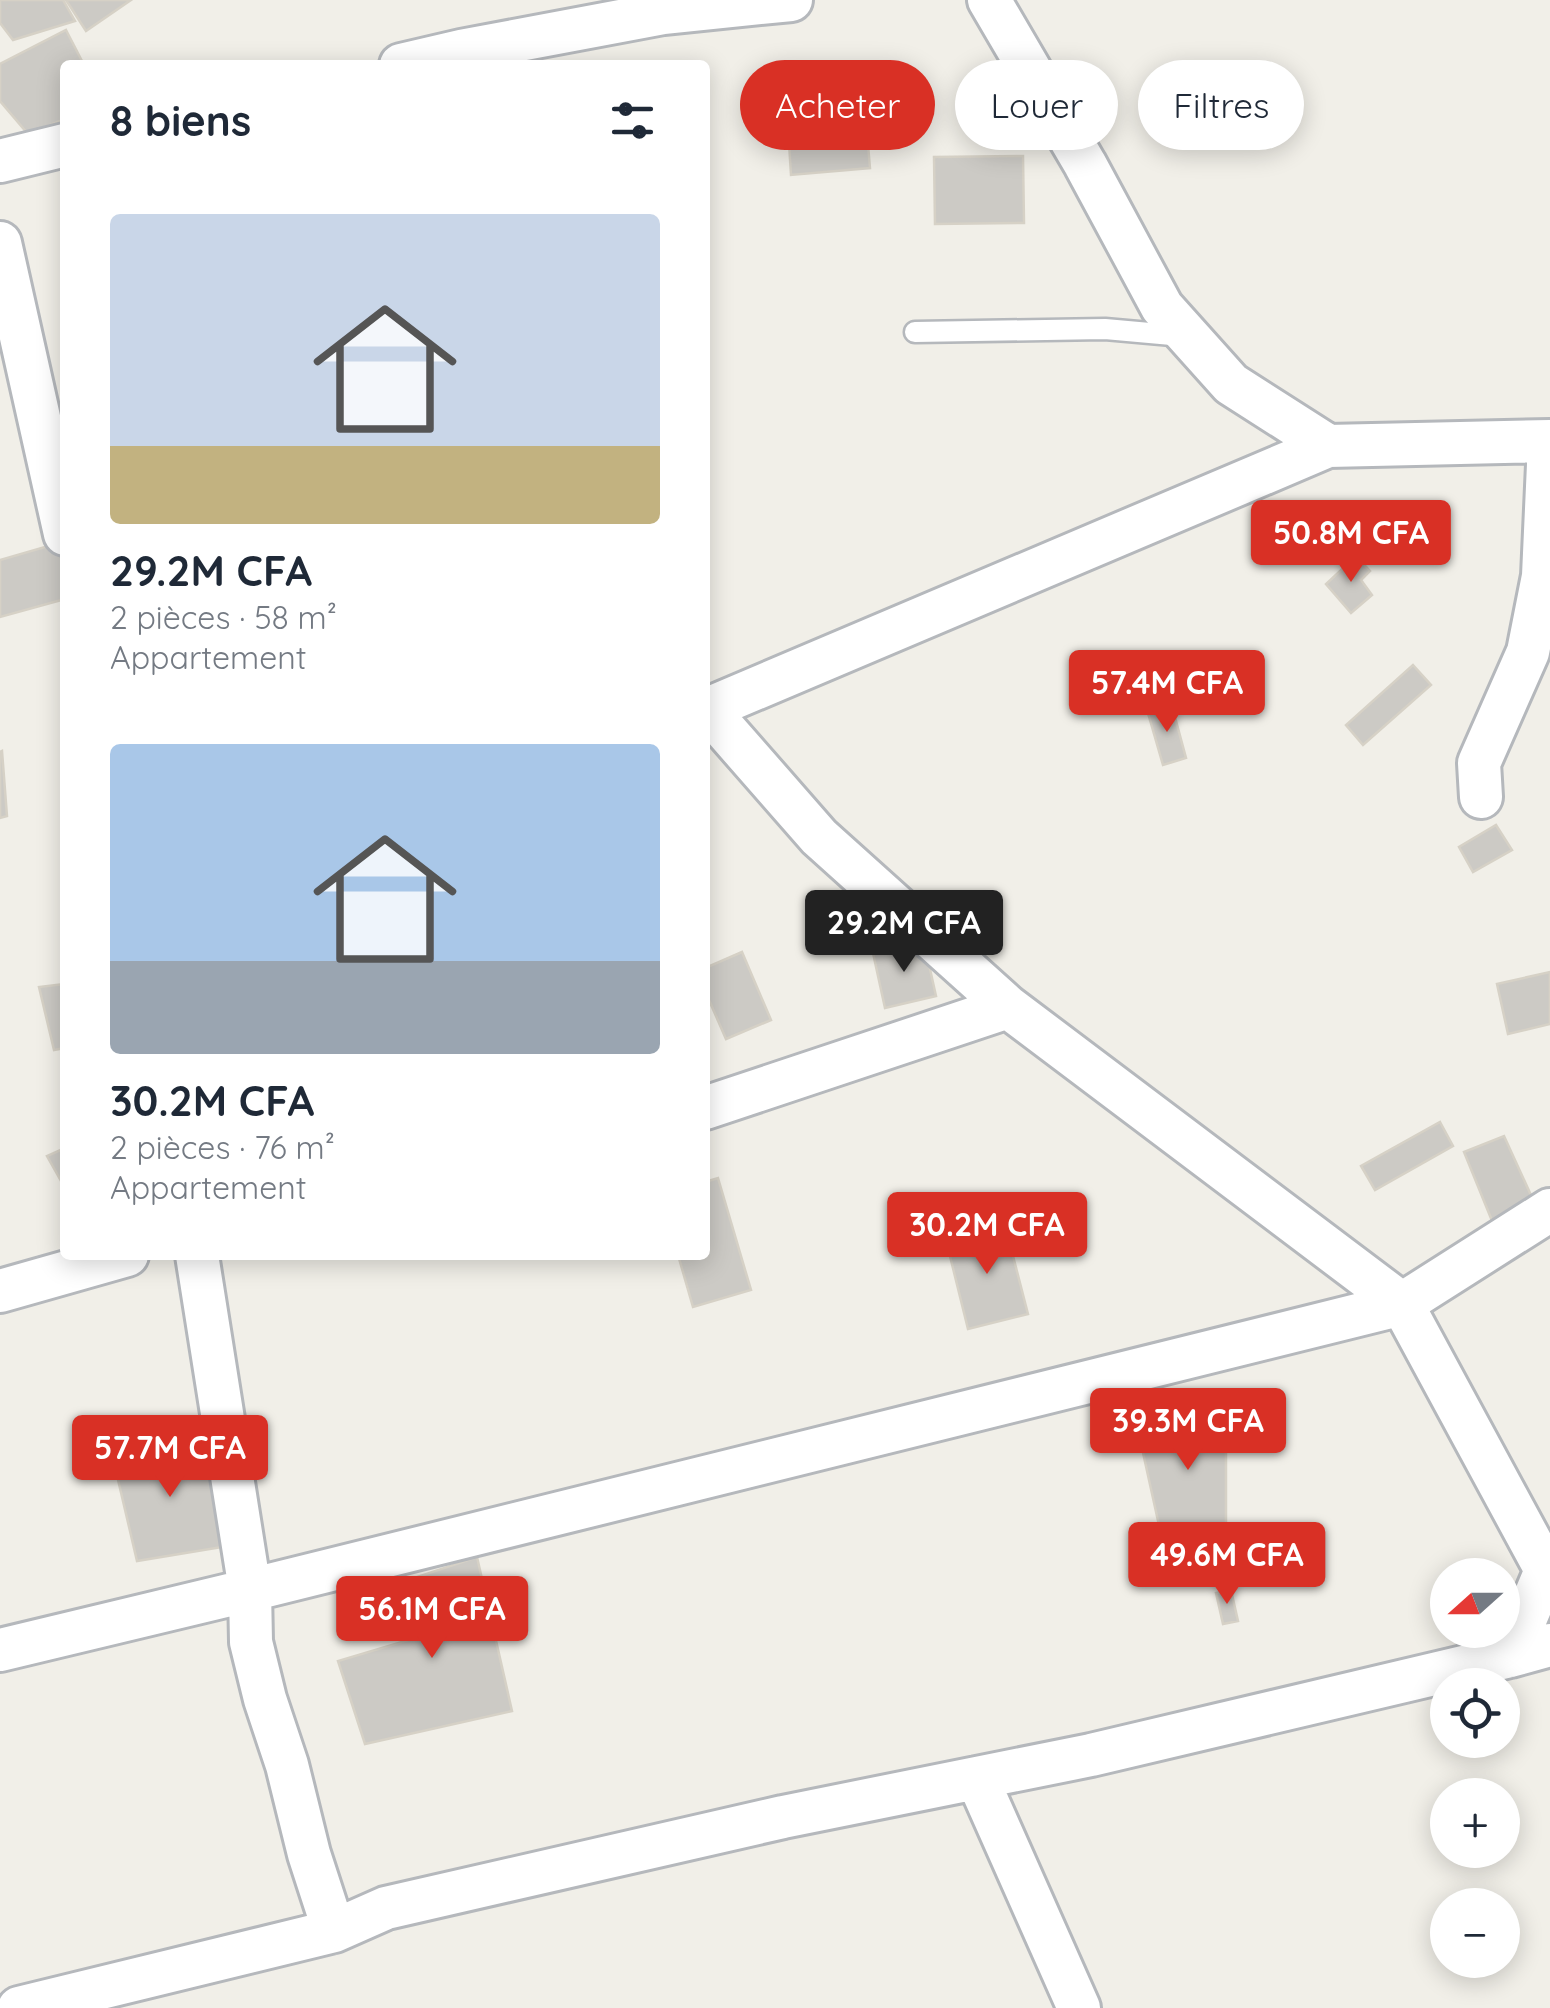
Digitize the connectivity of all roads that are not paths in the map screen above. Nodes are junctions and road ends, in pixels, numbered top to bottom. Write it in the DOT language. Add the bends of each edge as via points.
graph roads {
  1 [pos="792,0"];
  2 [pos="989,0"];
  3 [pos="422,60"];
  4 [pos="60,146"];
  5 [pos="0,160"];
  6 [pos="0,243"];
  7 [pos="915,332"];
  8 [pos="1188,336"];
  9 [pos="1550,442"];
  10 [pos="1328,446"];
  11 [pos="60,512"];
  12 [pos="710,707"];
  13 [pos="710,713"];
  14 [pos="1482,797"];
  15 [pos="1008,1007"];
  16 [pos="710,1106"];
  17 [pos="1550,1210"];
  18 [pos="109,1260"];
  19 [pos="198,1260"];
  20 [pos="0,1290"];
  21 [pos="1402,1304"];
  22 [pos="1548,1571"];
  23 [pos="250,1590"];
  24 [pos="0,1650"];
  25 [pos="1530,1650"];
  26 [pos="977,1778"];
  27 [pos="334,1930"];
  28 [pos="19,2008"];
  29 [pos="1079,2008"];
  1 -- 3 [label="street" via="664,13"];
  2 -- 8 [label="street" via="1162,306"];
  4 -- 5 [label="street"];
  6 -- 11 [label="street"];
  7 -- 8 [label="lane" via="1105,328"];
  8 -- 10 [label="street" via="1231,384"];
  9 -- 10 [label="street"];
  9 -- 14 [label="street" via="1543,576 1528,652 1479,763"];
  10 -- 12 [label="street"];
  13 -- 15 [label="street" via="820,836"];
  15 -- 16 [label="street"];
  15 -- 21 [label="street"];
  17 -- 21 [label="street"];
  18 -- 20 [label="street"];
  19 -- 23 [label="street"];
  21 -- 22 [label="street"];
  21 -- 23 [label="street"];
  22 -- 25 [label="street"];
  23 -- 24 [label="street"];
  23 -- 27 [label="street" via="251,1642 265,1699"];
  25 -- 26 [label="street"];
  26 -- 27 [label="street" via="386,1908"];
  26 -- 29 [label="street"];
  27 -- 28 [label="street"];
}
